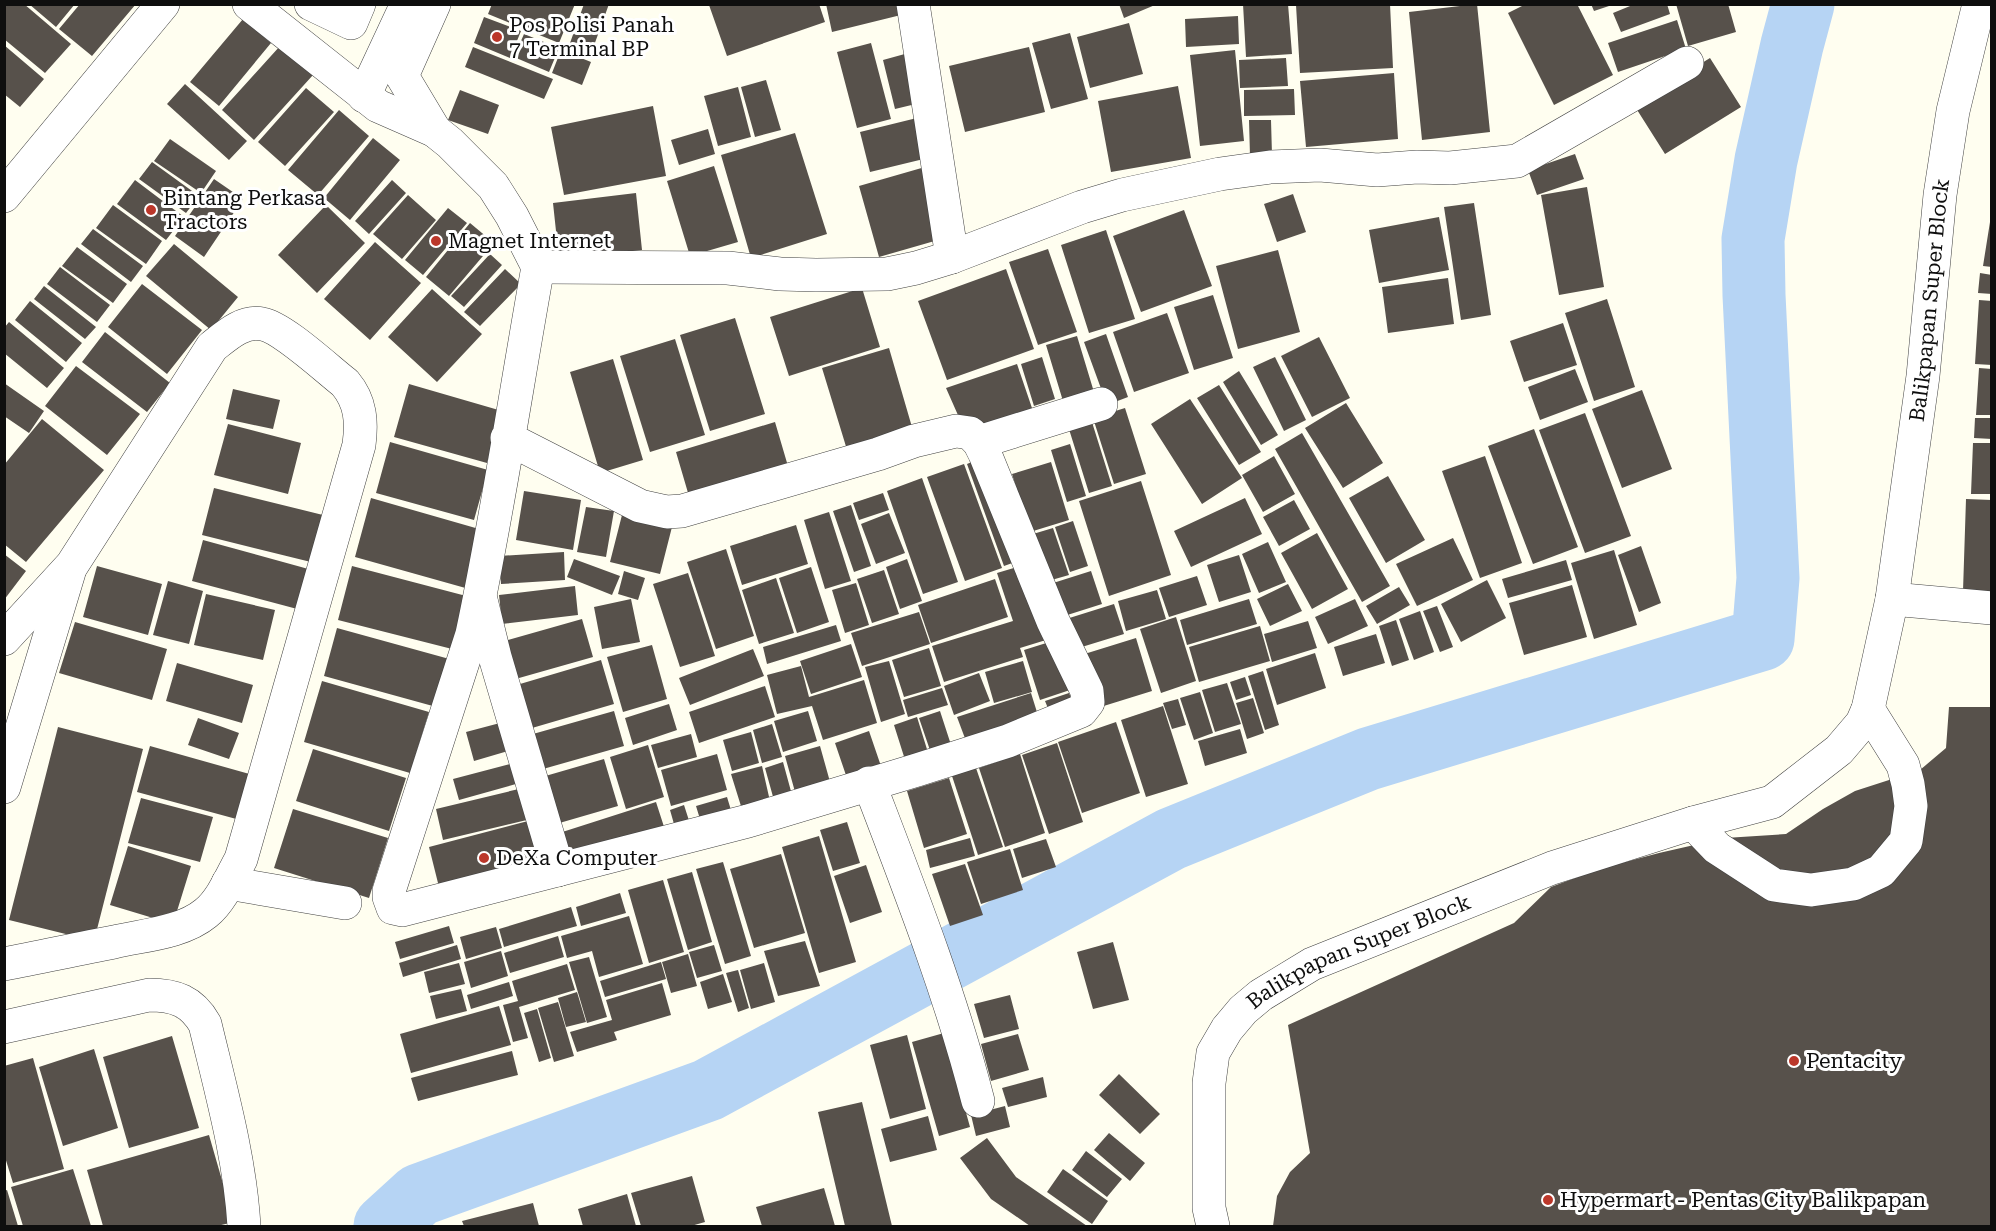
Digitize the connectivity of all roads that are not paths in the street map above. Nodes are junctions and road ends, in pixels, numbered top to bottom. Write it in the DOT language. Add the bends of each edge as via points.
graph roads {
  1 [pos="163,4"];
  2 [pos="249,4"];
  3 [pos="311,4"];
  4 [pos="358,4"];
  5 [pos="406,4"];
  6 [pos="434,4"];
  7 [pos="913,4"];
  8 [pos="1983,7"];
  9 [pos="1687,63"];
  10 [pos="364,96"];
  11 [pos="435,131"];
  12 [pos="9,183"];
  13 [pos="952,257"];
  14 [pos="538,267"];
  15 [pos="1101,404"];
  16 [pos="507,438"];
  17 [pos="979,442"];
  18 [pos="72,565"];
  19 [pos="480,596"];
  20 [pos="1892,599"];
  21 [pos="1992,608"];
  22 [pos="4,639"];
  23 [pos="1868,709"];
  24 [pos="870,783"];
  25 [pos="4,787"];
  26 [pos="1693,823"];
  27 [pos="558,870"];
  28 [pos="228,884"];
  29 [pos="345,903"];
  30 [pos="4,964"];
  31 [pos="4,1027"];
  32 [pos="978,1101"];
  33 [pos="244,1227"];
  34 [pos="1213,1227"];
  1 -- 12 [label="street"];
  2 -- 10 [label="street"];
  3 -- 4 [label="street" via="351,24"];
  5 -- 10 [label="street"];
  6 -- 11 [label="street" via="402,76"];
  7 -- 13 [label="street"];
  8 -- 20 [label="street, Balikpapan Super Block" via="1953,111 1923,376"];
  9 -- 13 [label="street" via="1517,161 1377,170 1320,165 1270,167 1220,174 1082,207"];
  10 -- 11 [label="street"];
  11 -- 14 [label="street" via="493,186"];
  13 -- 14 [label="street" via="887,274 857,276 710,267"];
  14 -- 16 [label="street"];
  15 -- 17 [label="street"];
  16 -- 17 [label="street" via="640,506 667,512 682,511 956,431 970,433"];
  16 -- 19 [label="street"];
  17 -- 24 [label="street" via="1053,621 1087,691 1088,702 1081,711 1008,741"];
  18 -- 22 [label="street"];
  18 -- 25 [label="street"];
  18 -- 28 [label="street" via="213,347 228,334 261,323 279,331 352,391 361,418 359,445 241,859"];
  19 -- 27 [label="street"];
  19 -- 27 [label="street" via="472,634 389,891 390,901 393,908 402,910"];
  20 -- 21 [label="street"];
  20 -- 23 [label="street, Balikpapan Super Block"];
  23 -- 26 [label="street, Balikpapan Super Block" via="1862,723 1839,750 1772,802"];
  23 -- 26 [label="street" via="1903,765 1911,806 1906,841 1881,871 1853,884 1811,890 1774,885 1717,848"];
  24 -- 27 [label="street" via="748,821"];
  24 -- 32 [label="street" via="927,936"];
  26 -- 34 [label="street, Balikpapan Super Block" via="1552,868 1334,955 1312,964 1252,1002 1227,1029 1213,1053 1209,1083 1209,1208"];
  28 -- 29 [label="street"];
  28 -- 30 [label="street" via="206,913 192,922"];
  31 -- 33 [label="street" via="149,995 168,995 197,1011 205,1024 229,1126"];
}
